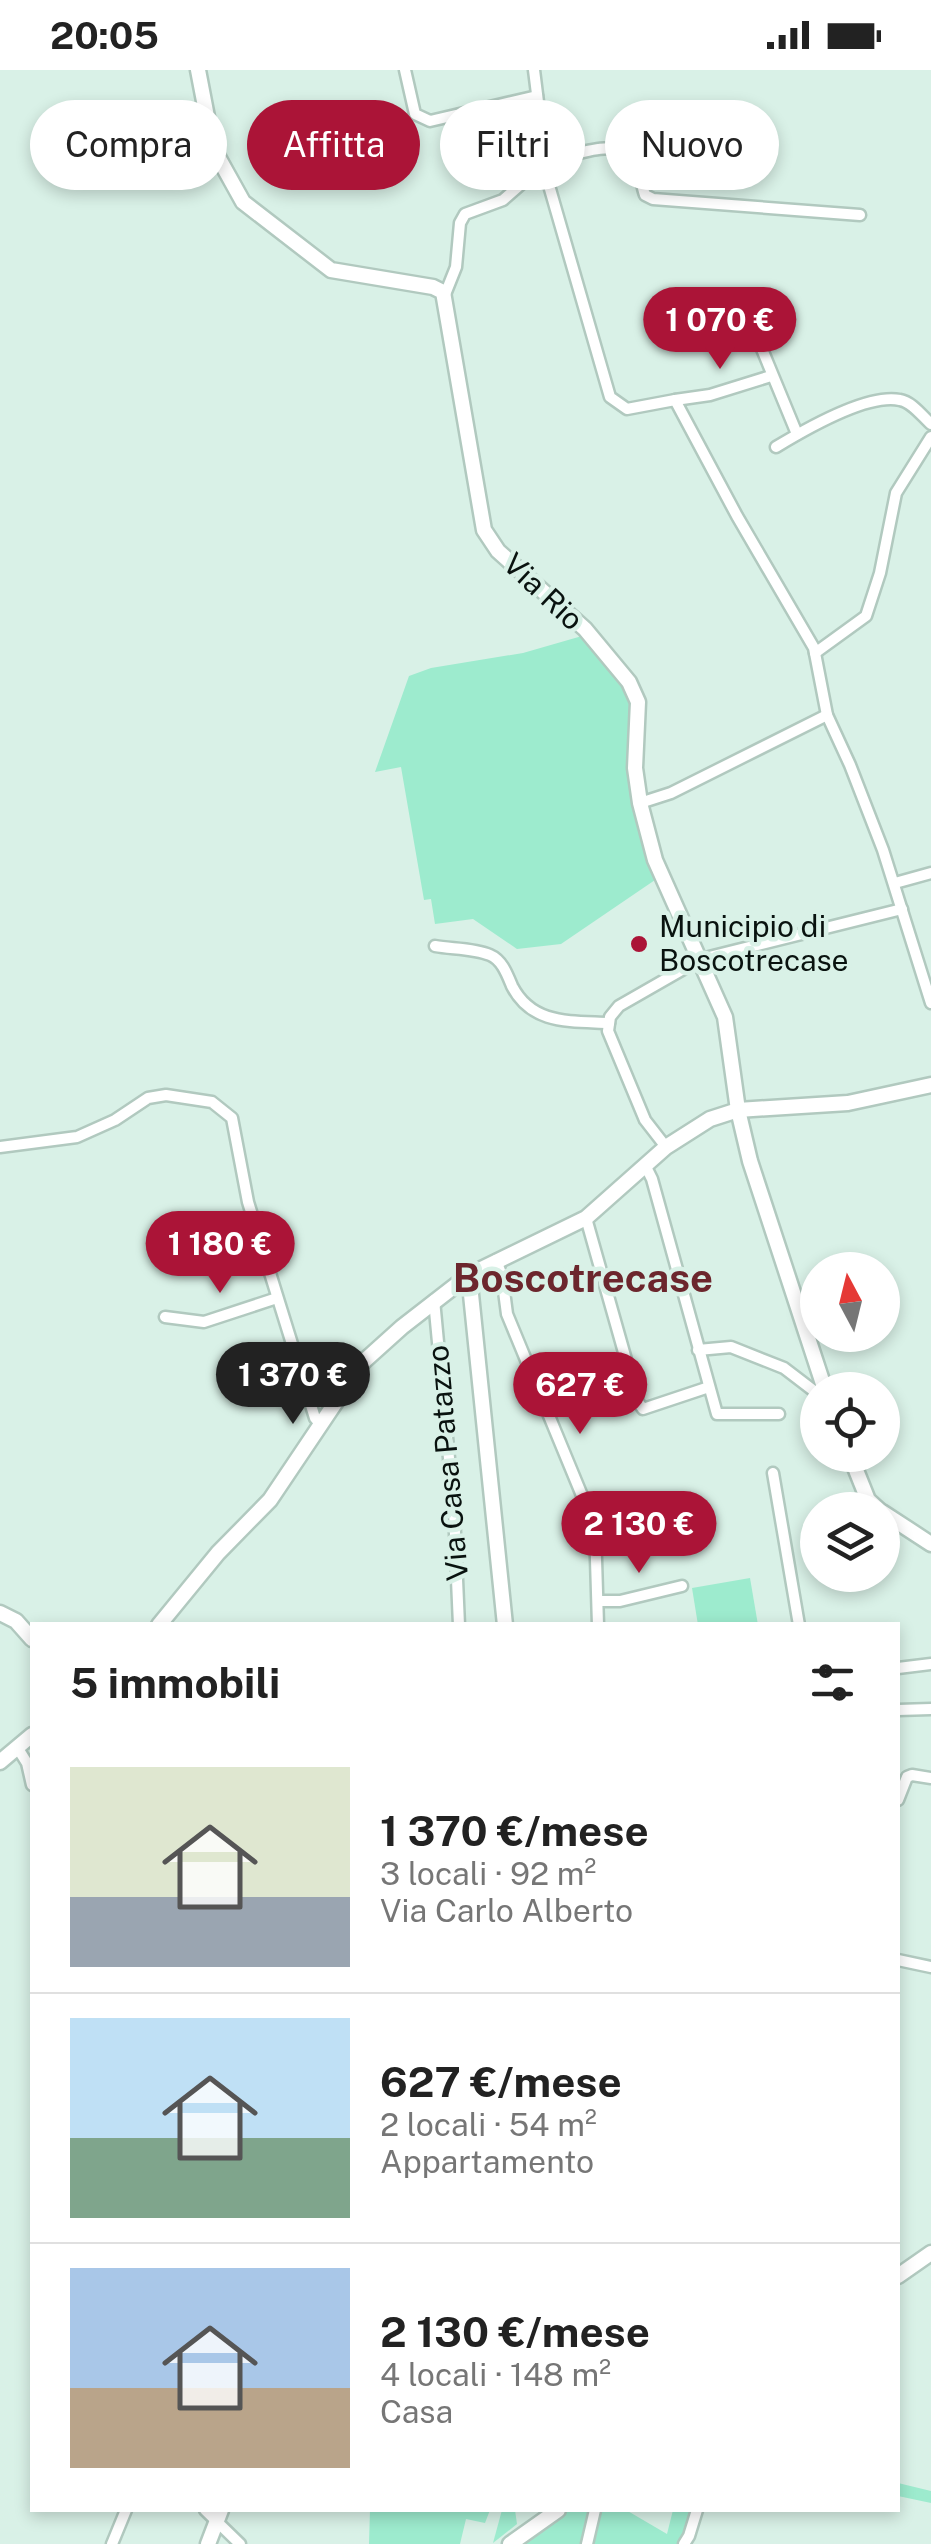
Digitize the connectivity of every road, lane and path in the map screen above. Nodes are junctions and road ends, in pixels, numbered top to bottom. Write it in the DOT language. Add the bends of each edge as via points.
graph roads {
  1 [pos="198,70"];
  2 [pos="405,70"];
  3 [pos="534,70"];
  4 [pos="537,96"];
  5 [pos="538,100"];
  6 [pos="585,153"];
  7 [pos="515,190"];
  8 [pos="552,190"];
  9 [pos="860,215"];
  10 [pos="444,297"];
  11 [pos="744,303"];
  12 [pos="772,376"];
  13 [pos="675,400"];
  14 [pos="931,424"];
  15 [pos="797,434"];
  16 [pos="931,437"];
  17 [pos="776,448"];
  18 [pos="815,653"];
  19 [pos="826,716"];
  20 [pos="640,803"];
  21 [pos="931,873"];
  22 [pos="895,884"];
  23 [pos="902,909"];
  24 [pos="435,946"];
  25 [pos="701,959"];
  26 [pos="931,1003"];
  27 [pos="609,1022"];
  28 [pos="931,1085"];
  29 [pos="738,1110"];
  30 [pos="0,1147"];
  31 [pos="666,1147"];
  32 [pos="646,1167"];
  33 [pos="586,1218"];
  34 [pos="496,1260"];
  35 [pos="469,1275"];
  36 [pos="276,1298"];
  37 [pos="434,1300"];
  38 [pos="165,1317"];
  39 [pos="698,1350"];
  40 [pos="819,1372"];
  41 [pos="800,1380"];
  42 [pos="709,1386"];
  43 [pos="779,1414"];
  44 [pos="320,1425"];
  45 [pos="774,1473"];
  46 [pos="900,1524"];
  47 [pos="931,1544"];
  48 [pos="682,1586"];
  49 [pos="600,1601"];
  50 [pos="0,1614"];
  51 [pos="161,1622"];
  52 [pos="459,1622"];
  53 [pos="505,1622"];
  54 [pos="598,1622"];
  55 [pos="799,1622"];
  56 [pos="30,1638"];
  57 [pos="931,1664"];
  58 [pos="900,1668"];
  59 [pos="931,1709"];
  60 [pos="900,1710"];
  61 [pos="30,1737"];
  62 [pos="18,1747"];
  63 [pos="0,1762"];
  64 [pos="30,1776"];
  65 [pos="931,1778"];
  66 [pos="900,1795"];
  67 [pos="900,1960"];
  68 [pos="931,1967"];
  69 [pos="931,2253"];
  70 [pos="900,2275"];
  71 [pos="125,2512"];
  72 [pos="555,2512"];
  73 [pos="595,2512"];
  74 [pos="696,2512"];
  75 [pos="219,2515"];
  76 [pos="112,2544"];
  77 [pos="208,2544"];
  78 [pos="240,2544"];
  79 [pos="510,2544"];
  80 [pos="587,2544"];
  81 [pos="684,2544"];
  1 -- 10 [label="street" via="213,148 243,202 331,270 433,286"];
  2 -- 4 [label="street" via="415,114 430,120"];
  3 -- 4 [label="street"];
  4 -- 5 [label="street"];
  6 -- 9 [label="street" via="622,150 634,159 645,195 653,199"];
  7 -- 10 [label="street" via="465,214"];
  8 -- 13 [label="street" via="610,397 627,409"];
  10 -- 20 [label="street, Via Rio" via="484,530 629,682 638,702"];
  11 -- 12 [label="street"];
  12 -- 13 [label="street"];
  12 -- 15 [label="street"];
  13 -- 18 [label="street"];
  14 -- 15 [label="street" via="908,403 873,400"];
  15 -- 17 [label="street"];
  16 -- 18 [label="street" via="896,492 866,616"];
  18 -- 19 [label="street"];
  19 -- 20 [label="street"];
  19 -- 22 [label="street"];
  20 -- 25 [label="street, Via Rio" via="655,860"];
  21 -- 22 [label="street"];
  22 -- 23 [label="street"];
  23 -- 25 [label="street"];
  23 -- 26 [label="street"];
  24 -- 27 [label="street" via="492,955 536,1014"];
  25 -- 27 [label="street" via="619,1006"];
  25 -- 29 [label="street, Via Rio" via="725,1017"];
  27 -- 31 [label="street" via="646,1120"];
  28 -- 29 [label="street" via="848,1103"];
  29 -- 31 [label="street" via="710,1118"];
  29 -- 40 [label="street, Via Rio"];
  30 -- 36 [label="street" via="76,1137 148,1098 212,1102 236,1126 245,1190"];
  31 -- 32 [label="street"];
  32 -- 33 [label="street"];
  32 -- 39 [label="street"];
  33 -- 34 [label="street"];
  33 -- 42 [label="street" via="643,1410"];
  34 -- 35 [label="street"];
  34 -- 49 [label="street" via="507,1314 595,1526"];
  35 -- 37 [label="street"];
  35 -- 53 [label="street"];
  36 -- 38 [label="street" via="204,1322"];
  36 -- 44 [label="street"];
  37 -- 44 [label="street" via="362,1363"];
  37 -- 52 [label="street, Via Casa Patazzo"];
  39 -- 41 [label="street" via="730,1347"];
  39 -- 42 [label="street"];
  42 -- 43 [label="street" via="717,1414"];
  44 -- 51 [label="street" via="270,1500"];
  45 -- 55 [label="street"];
  46 -- 47 [label="street"];
  48 -- 49 [label="street"];
  49 -- 54 [label="street"];
  50 -- 56 [label="street"];
  57 -- 58 [label="street"];
  59 -- 60 [label="street"];
  61 -- 62 [label="street"];
  62 -- 63 [label="street"];
  62 -- 64 [label="street"];
  65 -- 66 [label="street" via="908,1777"];
  67 -- 68 [label="street"];
  69 -- 70 [label="street"];
  71 -- 76 [label="street"];
  72 -- 79 [label="street"];
  73 -- 80 [label="street"];
  74 -- 81 [label="street"];
  75 -- 77 [label="street"];
  75 -- 78 [label="street"];
}
